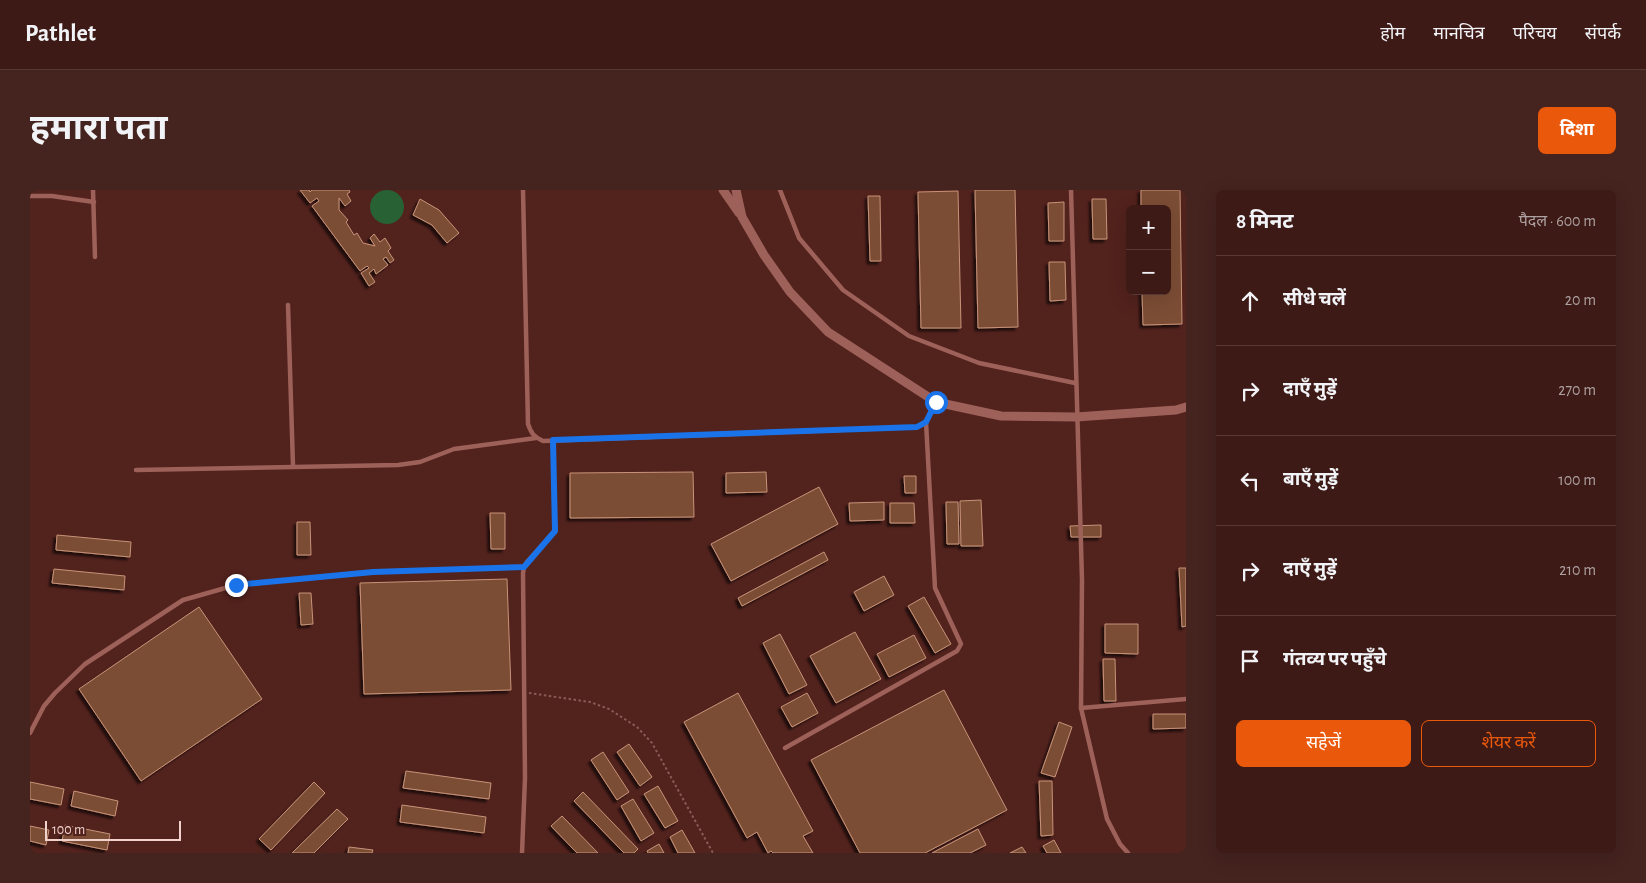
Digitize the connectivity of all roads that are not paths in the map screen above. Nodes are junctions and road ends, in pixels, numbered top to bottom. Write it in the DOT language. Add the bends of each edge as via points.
graph roads {
  1 [pos="93,190"];
  2 [pos="523,190"];
  3 [pos="723,190"];
  4 [pos="736,190"];
  5 [pos="780,190"];
  6 [pos="1071,190"];
  7 [pos="30,196"];
  8 [pos="94,202"];
  9 [pos="742,217"];
  10 [pos="95,257"];
  11 [pos="288,305"];
  12 [pos="1075,383"];
  13 [pos="936,402"];
  14 [pos="1186,407"];
  15 [pos="1076,417"];
  16 [pos="926,422"];
  17 [pos="536,438"];
  18 [pos="553,440"];
  19 [pos="293,466"];
  20 [pos="136,470"];
  21 [pos="524,567"];
  22 [pos="1186,699"];
  23 [pos="1081,708"];
  24 [pos="30,733"];
  25 [pos="785,748"];
  26 [pos="522,853"];
  27 [pos="1128,853"];
  1 -- 8 [label="lane"];
  2 -- 17 [label="lane" via="528,424"];
  3 -- 9 [label="street"];
  4 -- 9 [label="street"];
  5 -- 12 [label="lane" via="799,238 843,290 909,336 979,363"];
  6 -- 12 [label="lane"];
  7 -- 8 [label="lane"];
  8 -- 10 [label="lane"];
  9 -- 13 [label="street" via="790,292 828,332"];
  11 -- 19 [label="lane"];
  12 -- 15 [label="lane"];
  13 -- 15 [label="street" via="1001,416"];
  13 -- 16 [label="lane"];
  14 -- 15 [label="street"];
  15 -- 23 [label="lane" via="1082,580"];
  16 -- 18 [label="lane" via="917,427"];
  16 -- 25 [label="lane" via="935,588 960,644 957,651"];
  17 -- 18 [label="lane"];
  17 -- 19 [label="lane" via="454,448 420,462 398,465"];
  18 -- 21 [label="lane" via="555,531"];
  19 -- 20 [label="lane"];
  21 -- 24 [label="lane" via="373,572 236,585 183,600 85,664 55,692"];
  21 -- 26 [label="lane"];
  22 -- 23 [label="lane"];
  23 -- 27 [label="lane" via="1107,818"];
}
